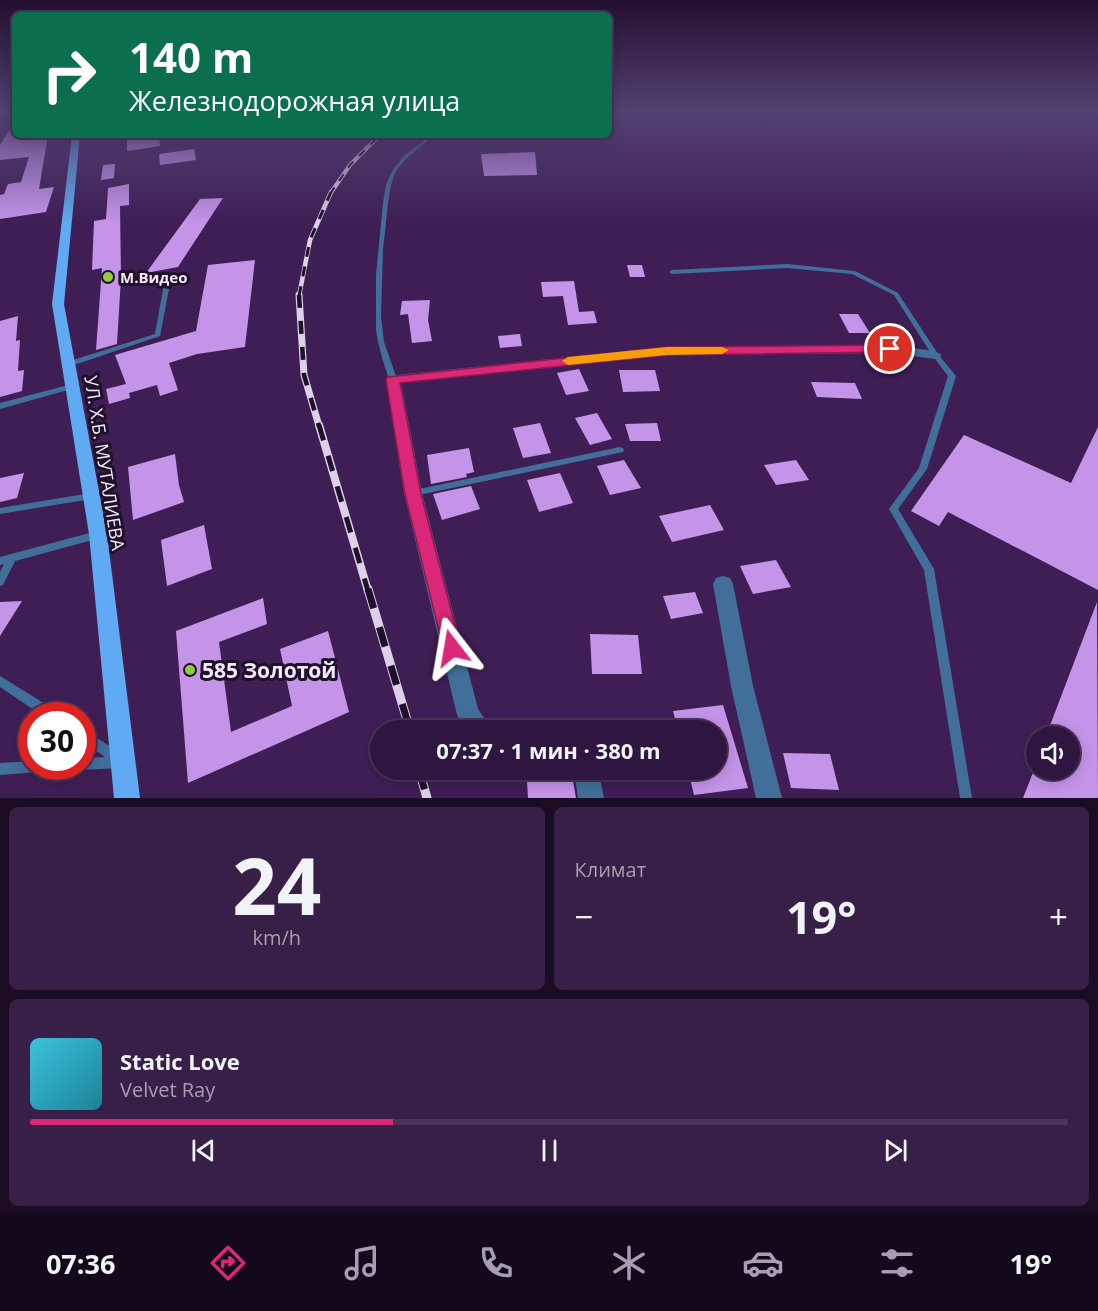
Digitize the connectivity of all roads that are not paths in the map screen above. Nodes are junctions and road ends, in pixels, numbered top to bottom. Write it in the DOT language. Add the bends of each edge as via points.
graph roads {
  1 [pos="74,149"];
  2 [pos="416,149"];
  3 [pos="672,272"];
  4 [pos="168,278"];
  5 [pos="935,356"];
  6 [pos="69,364"];
  7 [pos="393,380"];
  8 [pos="72,386"];
  9 [pos="0,406"];
  10 [pos="620,450"];
  11 [pos="413,494"];
  12 [pos="92,496"];
  13 [pos="0,511"];
  14 [pos="98,534"];
  15 [pos="12,558"];
  16 [pos="0,561"];
  17 [pos="0,582"];
  18 [pos="723,584"];
  19 [pos="0,681"];
  20 [pos="32,702"];
  21 [pos="472,720"];
  22 [pos="96,743"];
  23 [pos="123,761"];
  24 [pos="96,763"];
  25 [pos="18,768"];
  26 [pos="0,769"];
  27 [pos="588,780"];
  28 [pos="127,798"];
  29 [pos="591,798"];
  30 [pos="769,798"];
  31 [pos="966,798"];
  1 -- 6 [label="main road, УЛ. Х.Б. МУТАЛИЕВА" via="58,304"];
  2 -- 7 [label="lane" via="393,174 385,210 379,332"];
  3 -- 5 [label="lane" via="787,266 853,272 896,294"];
  4 -- 6 [label="lane" via="158,335"];
  5 -- 7 [label="street" via="890,349 667,351"];
  5 -- 31 [label="lane" via="952,376 923,469 893,509 929,569"];
  6 -- 8 [label="main road, УЛ. Х.Б. МУТАЛИЕВА"];
  7 -- 11 [label="street"];
  8 -- 9 [label="lane"];
  8 -- 12 [label="main road, УЛ. Х.Б. МУТАЛИЕВА"];
  10 -- 11 [label="lane"];
  11 -- 21 [label="street"];
  12 -- 13 [label="lane"];
  12 -- 14 [label="main road, УЛ. Х.Б. МУТАЛИЕВА"];
  14 -- 15 [label="lane"];
  14 -- 23 [label="main road, УЛ. Х.Б. МУТАЛИЕВА"];
  15 -- 16 [label="lane"];
  15 -- 17 [label="lane"];
  18 -- 30 [label="street"];
  19 -- 20 [label="lane"];
  22 -- 23 [label="lane"];
  23 -- 24 [label="lane"];
  23 -- 28 [label="main road, УЛ. Х.Б. МУТАЛИЕВА"];
  25 -- 26 [label="lane"];
  27 -- 29 [label="street"];
}
